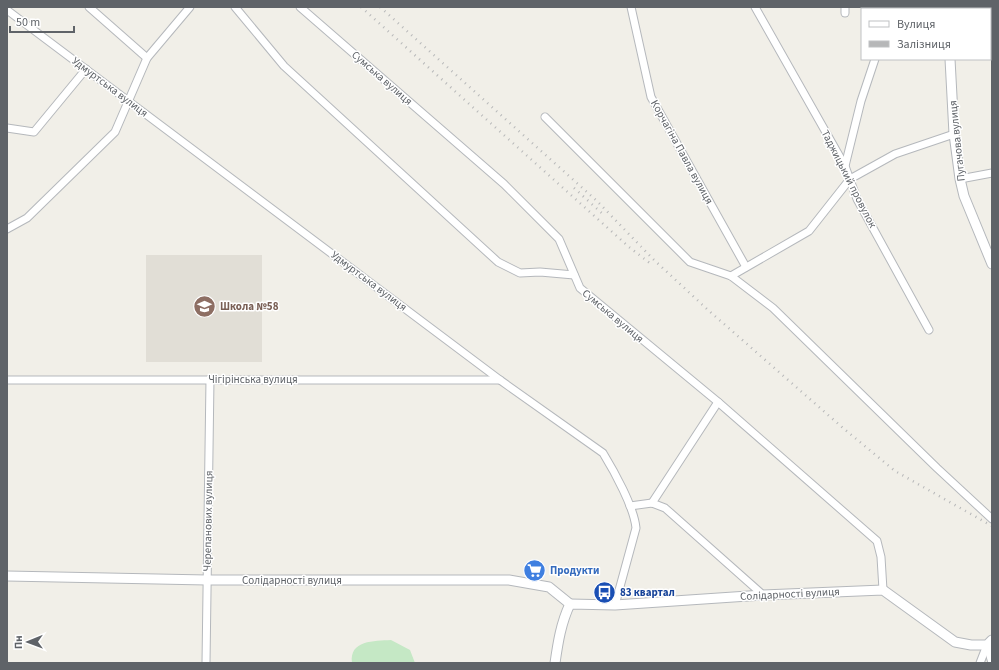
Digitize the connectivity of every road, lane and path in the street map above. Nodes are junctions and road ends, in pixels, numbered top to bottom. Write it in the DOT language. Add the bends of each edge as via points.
graph roads {
  1 [pos="88,7"];
  2 [pos="190,7"];
  3 [pos="235,7"];
  4 [pos="300,7"];
  5 [pos="631,7"];
  6 [pos="755,7"];
  7 [pos="7,10"];
  8 [pos="147,58"];
  9 [pos="875,60"];
  10 [pos="950,60"];
  11 [pos="86,69"];
  12 [pos="129,101"];
  13 [pos="545,117"];
  14 [pos="7,128"];
  15 [pos="954,134"];
  16 [pos="845,166"];
  17 [pos="992,173"];
  18 [pos="850,179"];
  19 [pos="960,179"];
  20 [pos="7,229"];
  21 [pos="992,264"];
  22 [pos="746,267"];
  23 [pos="574,275"];
  24 [pos="731,276"];
  25 [pos="929,330"];
  26 [pos="210,379"];
  27 [pos="7,380"];
  28 [pos="500,380"];
  29 [pos="718,402"];
  30 [pos="652,503"];
  31 [pos="630,506"];
  32 [pos="992,519"];
  33 [pos="7,576"];
  34 [pos="207,580"];
  35 [pos="883,590"];
  36 [pos="762,595"];
  37 [pos="570,604"];
  38 [pos="615,605"];
  39 [pos="989,642"];
  40 [pos="206,663"];
  41 [pos="555,663"];
  42 [pos="980,663"];
  43 [pos="992,663"];
  1 -- 8 [label="street"];
  2 -- 8 [label="street"];
  3 -- 23 [label="street" via="284,66 498,262 520,273"];
  4 -- 23 [label="street, Сумська вулиця" via="504,184 559,239"];
  5 -- 22 [label="street, Корчагіна Павла вулиця" via="651,97"];
  6 -- 16 [label="street, Таджицький провулок"];
  7 -- 11 [label="street, Удмуртська вулиця"];
  8 -- 12 [label="street"];
  9 -- 16 [label="street" via="861,101"];
  10 -- 15 [label="street, Пугачова вулиця"];
  11 -- 12 [label="street, Удмуртська вулиця"];
  11 -- 14 [label="street" via="34,132"];
  12 -- 20 [label="street" via="115,132 28,218"];
  12 -- 28 [label="street, Удмуртська вулиця"];
  13 -- 24 [label="street" via="690,262"];
  15 -- 18 [label="street" via="895,154"];
  15 -- 19 [label="street, Пугачова вулиця"];
  16 -- 18 [label="street, Таджицький провулок"];
  17 -- 19 [label="street"];
  18 -- 22 [label="street" via="810,231"];
  18 -- 25 [label="street, Таджицький провулок" via="857,199"];
  19 -- 21 [label="street, Пугачова вулиця" via="964,196"];
  22 -- 24 [label="street"];
  23 -- 29 [label="street, Сумська вулиця" via="580,288"];
  24 -- 32 [label="street" via="772,308"];
  26 -- 27 [label="street, Чiгiрiнська вулиця"];
  26 -- 28 [label="street, Чiгiрiнська вулиця"];
  26 -- 34 [label="street, Черепанових вулиця"];
  28 -- 31 [label="street, Удмуртська вулиця" via="602,453"];
  29 -- 30 [label="street"];
  29 -- 35 [label="street, Сумська вулиця" via="877,541 881,557"];
  30 -- 31 [label="street"];
  30 -- 36 [label="street" via="665,508"];
  31 -- 38 [label="street, Удмуртська вулиця" via="636,528"];
  33 -- 34 [label="street, Солідарності вулиця"];
  34 -- 37 [label="street, Солідарності вулиця" via="509,580 549,587"];
  34 -- 40 [label="street, Черепанових вулиця"];
  35 -- 36 [label="street, Солідарності вулиця"];
  35 -- 39 [label="street" via="955,642 971,646"];
  36 -- 38 [label="street, Солідарності вулиця"];
  37 -- 38 [label="street, Солідарності вулиця"];
  37 -- 41 [label="street" via="558,638"];
  39 -- 42 [label="street"];
  39 -- 43 [label="street"];
}
